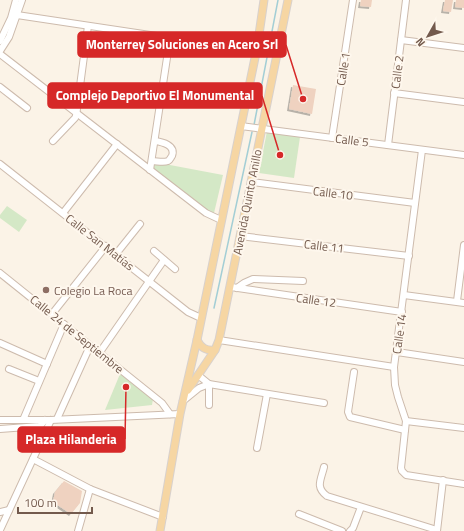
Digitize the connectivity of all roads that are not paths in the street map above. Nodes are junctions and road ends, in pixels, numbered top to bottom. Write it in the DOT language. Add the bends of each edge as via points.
graph roads {
  1 [pos="16,0"];
  2 [pos="22,0"];
  3 [pos="264,0"];
  4 [pos="288,0"];
  5 [pos="353,0"];
  6 [pos="406,0"];
  7 [pos="17,15"];
  8 [pos="88,26"];
  9 [pos="170,38"];
  10 [pos="401,40"];
  11 [pos="0,41"];
  12 [pos="257,48"];
  13 [pos="464,48"];
  14 [pos="0,52"];
  15 [pos="0,87"];
  16 [pos="394,93"];
  17 [pos="464,102"];
  18 [pos="27,108"];
  19 [pos="76,111"];
  20 [pos="241,126"];
  21 [pos="262,130"];
  22 [pos="332,138"];
  23 [pos="53,141"];
  24 [pos="155,141"];
  25 [pos="117,144"];
  26 [pos="388,145"];
  27 [pos="422,150"];
  28 [pos="464,155"];
  29 [pos="152,161"];
  30 [pos="0,164"];
  31 [pos="150,170"];
  32 [pos="252,182"];
  33 [pos="415,203"];
  34 [pos="63,213"];
  35 [pos="221,220"];
  36 [pos="140,224"];
  37 [pos="240,236"];
  38 [pos="464,245"];
  39 [pos="106,246"];
  40 [pos="154,251"];
  41 [pos="116,254"];
  42 [pos="409,256"];
  43 [pos="164,260"];
  44 [pos="175,269"];
  45 [pos="0,272"];
  46 [pos="149,280"];
  47 [pos="303,280"];
  48 [pos="234,288"];
  49 [pos="404,295"];
  50 [pos="456,301"];
  51 [pos="464,303"];
  52 [pos="402,312"];
  53 [pos="52,314"];
  54 [pos="201,318"];
  55 [pos="64,324"];
  56 [pos="197,340"];
  57 [pos="219,340"];
  58 [pos="0,343"];
  59 [pos="90,346"];
  60 [pos="215,350"];
  61 [pos="100,352"];
  62 [pos="397,352"];
  63 [pos="464,362"];
  64 [pos="47,364"];
  65 [pos="394,367"];
  66 [pos="9,369"];
  67 [pos="354,372"];
  68 [pos="198,375"];
  69 [pos="40,382"];
  70 [pos="209,384"];
  71 [pos="267,394"];
  72 [pos="184,397"];
  73 [pos="324,402"];
  74 [pos="209,405"];
  75 [pos="170,414"];
  76 [pos="180,414"];
  77 [pos="0,420"];
  78 [pos="23,420"];
  79 [pos="51,420"];
  80 [pos="406,421"];
  81 [pos="464,428"];
  82 [pos="0,429"];
  83 [pos="405,430"];
  84 [pos="257,448"];
  85 [pos="34,459"];
  86 [pos="324,467"];
  87 [pos="443,480"];
  88 [pos="464,484"];
  89 [pos="90,489"];
  90 [pos="361,507"];
  91 [pos="9,510"];
  92 [pos="0,512"];
  93 [pos="300,514"];
  94 [pos="163,517"];
  95 [pos="0,530"];
  96 [pos="78,531"];
  97 [pos="160,531"];
  98 [pos="342,531"];
  99 [pos="350,531"];
  100 [pos="437,531"];
  1 -- 11 [label="street"];
  2 -- 7 [label="street"];
  3 -- 12 [label="main road, Avenida Quinto Anillo"];
  4 -- 21 [label="main road, Avenida Quinto Anillo"];
  5 -- 22 [label="street, Calle 1"];
  6 -- 10 [label="street, Calle 2"];
  7 -- 8 [label="street"];
  7 -- 14 [label="street"];
  8 -- 9 [label="street"];
  8 -- 19 [label="street"];
  9 -- 12 [label="street"];
  9 -- 24 [label="street"];
  10 -- 13 [label="street"];
  10 -- 16 [label="street, Calle 2"];
  12 -- 20 [label="main road, Avenida Quinto Anillo"];
  14 -- 19 [label="street"];
  15 -- 18 [label="street"];
  16 -- 17 [label="street"];
  16 -- 26 [label="street, Calle 2"];
  19 -- 23 [label="street" via="75,118"];
  19 -- 25 [label="street"];
  20 -- 21 [label="street, Calle 5"];
  20 -- 35 [label="main road, Avenida Quinto Anillo"];
  21 -- 22 [label="street, Calle 5"];
  21 -- 32 [label="main road, Avenida Quinto Anillo"];
  22 -- 26 [label="street, Calle 5"];
  24 -- 29 [label="street"];
  24 -- 29 [label="street" via="168,145 173,153 172,157 163,162"];
  25 -- 31 [label="street"];
  25 -- 34 [label="street"];
  26 -- 27 [label="street, Calle 5"];
  27 -- 28 [label="street, Calle 5"];
  27 -- 33 [label="street, Calle 14"];
  29 -- 31 [label="street"];
  30 -- 34 [label="street, Calle San Matías"];
  31 -- 35 [label="street" via="206,213"];
  32 -- 33 [label="street, Calle 10"];
  32 -- 37 [label="main road, Avenida Quinto Anillo"];
  33 -- 42 [label="street, Calle 14"];
  34 -- 39 [label="street, Calle San Matías"];
  35 -- 54 [label="main road, Avenida Quinto Anillo"];
  36 -- 41 [label="street"];
  37 -- 42 [label="street, Calle 11"];
  37 -- 48 [label="main road, Avenida Quinto Anillo"];
  38 -- 50 [label="street"];
  39 -- 41 [label="street, Calle San Matías"];
  39 -- 53 [label="street"];
  40 -- 43 [label="street"];
  41 -- 46 [label="street, Calle San Matías"];
  42 -- 49 [label="street, Calle 14"];
  43 -- 44 [label="street"];
  43 -- 46 [label="street"];
  45 -- 53 [label="street, Calle 24 de Septiembre"];
  46 -- 54 [label="street, Calle San Matías" via="188,312"];
  46 -- 61 [label="street"];
  47 -- 48 [label="street" via="253,279"];
  48 -- 52 [label="street, Calle 12"];
  48 -- 57 [label="main road, Avenida Quinto Anillo"];
  49 -- 50 [label="street"];
  49 -- 52 [label="street, Calle 14"];
  50 -- 51 [label="street"];
  52 -- 62 [label="street, Calle 14"];
  53 -- 55 [label="street, Calle 24 de Septiembre"];
  54 -- 56 [label="main road, Avenida Quinto Anillo"];
  55 -- 59 [label="street, Calle 24 de Septiembre"];
  55 -- 64 [label="street"];
  56 -- 60 [label="main road" via="199,346 204,349"];
  56 -- 72 [label="main road, Avenida Quinto Anillo"];
  57 -- 60 [label="main road, Avenida Quinto Anillo"];
  57 -- 65 [label="street, Calle 14"];
  58 -- 64 [label="street"];
  59 -- 61 [label="street, Calle 24 de Septiembre"];
  59 -- 79 [label="street"];
  60 -- 68 [label="main road, Avenida Quinto Anillo"];
  61 -- 75 [label="street, Calle 24 de Septiembre" via="162,403"];
  62 -- 63 [label="street"];
  62 -- 65 [label="street, Calle 14"];
  64 -- 69 [label="street"];
  65 -- 80 [label="street" via="395,385"];
  66 -- 69 [label="street"];
  67 -- 83 [label="street" via="348,412 350,417"];
  68 -- 70 [label="street"];
  68 -- 72 [label="main road, Avenida Quinto Anillo"];
  69 -- 78 [label="street"];
  70 -- 71 [label="street"];
  70 -- 72 [label="street"];
  70 -- 74 [label="street"];
  71 -- 73 [label="street"];
  71 -- 84 [label="street"];
  72 -- 76 [label="main road, Avenida Quinto Anillo"];
  75 -- 76 [label="street"];
  75 -- 79 [label="street"];
  76 -- 94 [label="main road, Avenida Quinto Anillo"];
  77 -- 78 [label="street"];
  78 -- 79 [label="street"];
  79 -- 82 [label="street" via="40,426"];
  79 -- 85 [label="street"];
  80 -- 81 [label="street"];
  80 -- 83 [label="street"];
  83 -- 87 [label="street" via="402,471 406,475"];
  85 -- 89 [label="street"];
  85 -- 91 [label="street"];
  86 -- 90 [label="street" via="319,485 323,493"];
  87 -- 88 [label="street"];
  87 -- 100 [label="street"];
  89 -- 94 [label="street"];
  89 -- 96 [label="street"];
  90 -- 99 [label="street"];
  90 -- 100 [label="street"];
  91 -- 92 [label="street"];
  91 -- 95 [label="street"];
  93 -- 98 [label="street"];
  94 -- 97 [label="main road, Avenida Quinto Anillo"];
}
